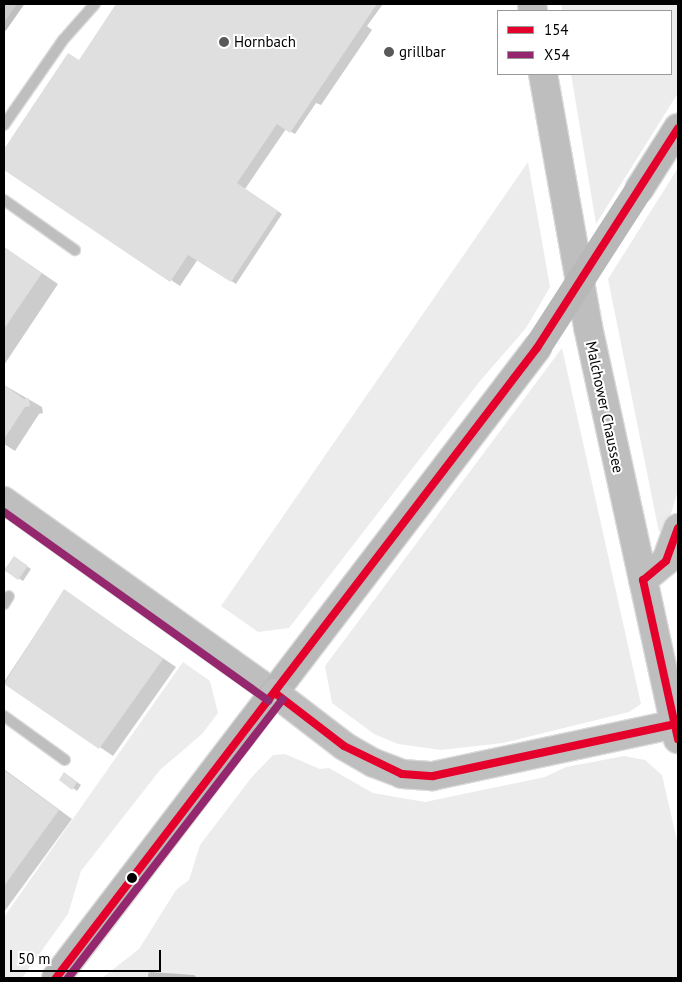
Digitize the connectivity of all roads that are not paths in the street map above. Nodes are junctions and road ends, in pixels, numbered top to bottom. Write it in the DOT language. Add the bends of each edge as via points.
graph roads {
  1 [pos="95,4"];
  2 [pos="543,75"];
  3 [pos="4,125"];
  4 [pos="678,128"];
  5 [pos="4,200"];
  6 [pos="74,250"];
  7 [pos="4,500"];
  8 [pos="678,528"];
  9 [pos="643,580"];
  10 [pos="274,693"];
  11 [pos="4,716"];
  12 [pos="677,731"];
  13 [pos="65,760"];
  14 [pos="56,978"];
  1 -- 3 [label="lane" via="63,40"];
  2 -- 9 [label="main road, Malchower Chaussee" via="586,318"];
  4 -- 10 [label="main road, bridge" via="537,348"];
  5 -- 6 [label="lane"];
  7 -- 10 [label="street"];
  8 -- 9 [label="main road" via="666,561"];
  9 -- 12 [label="main road, Malchower Chaussee"];
  10 -- 12 [label="main road" via="344,746 374,763 410,774 433,776"];
  10 -- 14 [label="main road"];
  11 -- 13 [label="lane"];
}
